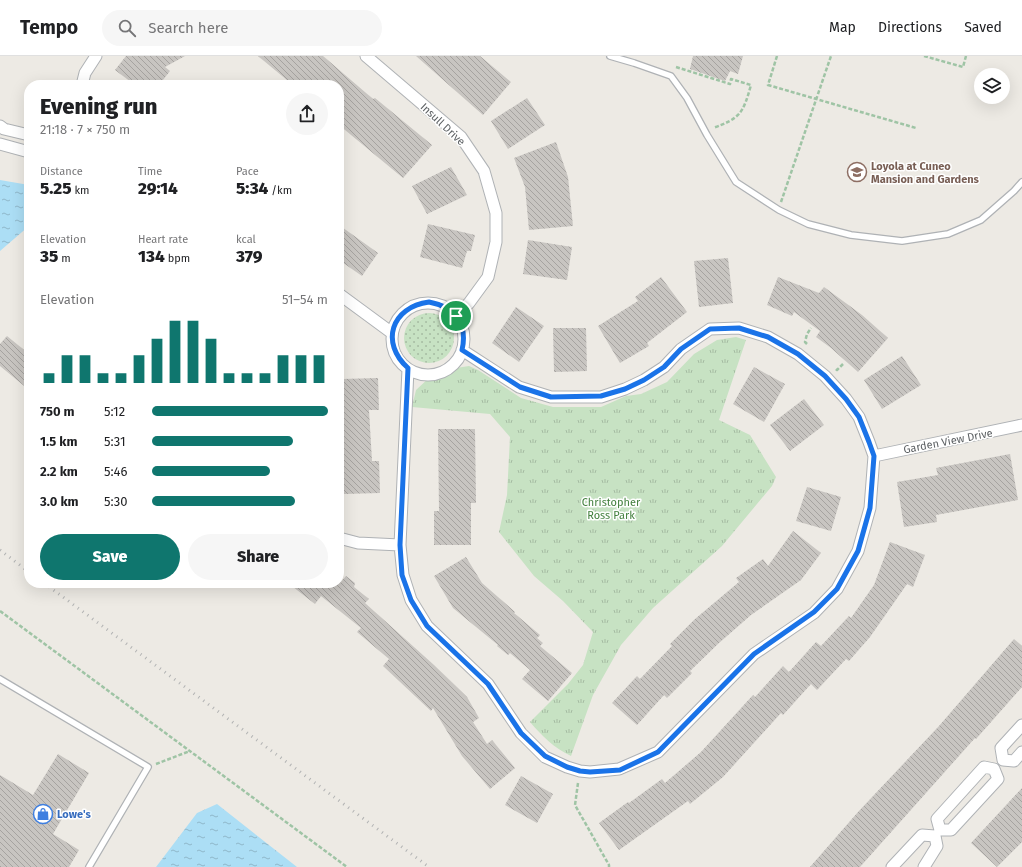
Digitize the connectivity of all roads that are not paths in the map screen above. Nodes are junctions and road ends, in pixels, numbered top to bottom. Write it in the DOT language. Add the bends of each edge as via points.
graph roads {
  1 [pos="96,56"];
  2 [pos="366,56"];
  3 [pos="610,56"];
  4 [pos="83,80"];
  5 [pos="0,126"];
  6 [pos="24,134"];
  7 [pos="0,144"];
  8 [pos="24,151"];
  9 [pos="1022,182"];
  10 [pos="344,298"];
  11 [pos="456,316"];
  12 [pos="392,333"];
  13 [pos="462,350"];
  14 [pos="408,368"];
  15 [pos="1022,425"];
  16 [pos="874,456"];
  17 [pos="344,539"];
  18 [pos="400,545"];
  19 [pos="0,679"];
  20 [pos="1022,725"];
  21 [pos="1022,752"];
  22 [pos="1003,760"];
  23 [pos="994,769"];
  24 [pos="938,833"];
  25 [pos="89,867"];
  26 [pos="892,867"];
  27 [pos="924,867"];
  1 -- 4 [label="street"];
  2 -- 11 [label="street, Insull Drive" via="461,137 484,172 496,213 496,242 488,277"];
  3 -- 9 [label="lane" via="671,76 687,98 736,182 779,210 808,224 851,235 902,241 948,234 981,220"];
  5 -- 6 [label="street"];
  7 -- 8 [label="street"];
  10 -- 12 [label="street"];
  11 -- 12 [label="street" via="439,304 419,304 401,314"];
  11 -- 13 [label="street" via="464,332"];
  12 -- 14 [label="street" via="395,353 400,362"];
  13 -- 14 [label="street" via="449,368 439,373 428,375"];
  13 -- 16 [label="street" via="520,387 551,397 601,396 644,380 710,329 739,328 768,337 798,354 825,376 859,417"];
  14 -- 18 [label="street"];
  15 -- 16 [label="street, Garden View Drive"];
  16 -- 18 [label="street" via="870,508 858,551 837,589 814,612 754,654 658,752 620,770 590,772 567,767 545,756 521,733 488,684 427,626 411,600 402,575"];
  17 -- 18 [label="street" via="358,543"];
  19 -- 25 [label="lane" via="148,767"];
  20 -- 22 [label="street" via="1001,748"];
  21 -- 22 [label="street" via="1014,761"];
  22 -- 23 [label="street"];
  23 -- 24 [label="street" via="998,779 951,830"];
  23 -- 24 [label="street" via="984,767 936,819"];
  24 -- 26 [label="street" via="922,835"];
  24 -- 27 [label="street" via="937,846"];
}
